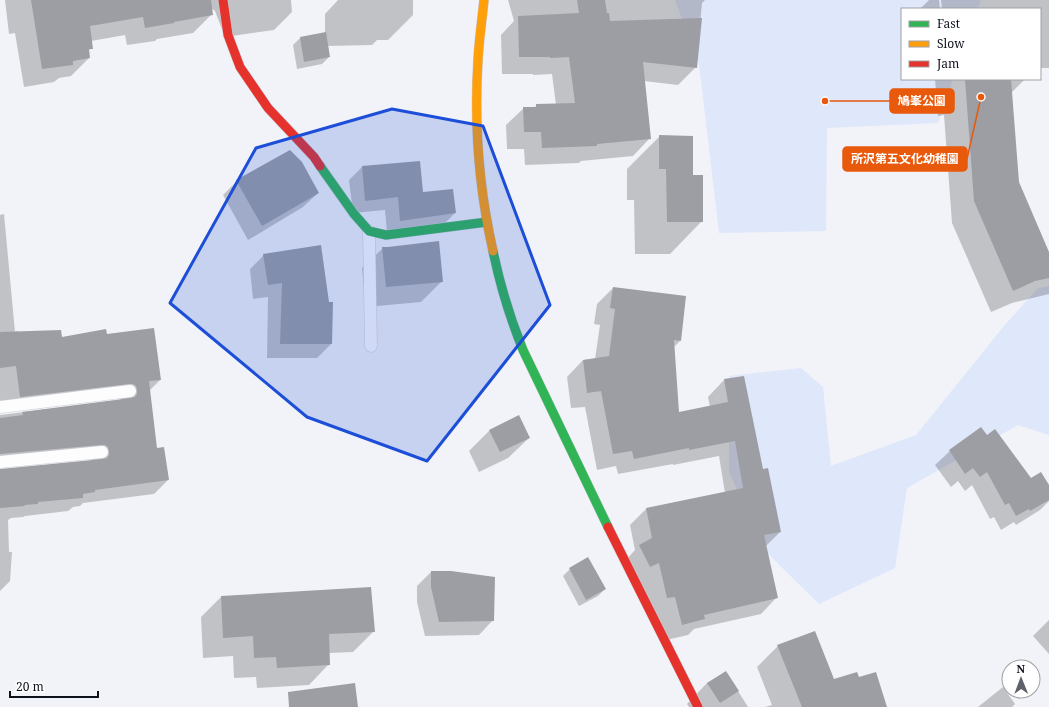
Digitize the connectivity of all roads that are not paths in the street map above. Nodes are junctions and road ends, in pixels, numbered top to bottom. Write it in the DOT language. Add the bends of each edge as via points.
graph roads {
  1 [pos="223,0"];
  2 [pos="484,0"];
  3 [pos="487,222"];
  4 [pos="369,231"];
  5 [pos="371,346"];
  6 [pos="130,391"];
  7 [pos="0,407"];
  8 [pos="102,452"];
  9 [pos="0,462"];
  10 [pos="698,707"];
  1 -- 4 [label="street" via="228,35 240,67 268,108 314,157"];
  2 -- 3 [label="street" via="477,71 477,115 478,152"];
  3 -- 4 [label="street" via="386,235"];
  3 -- 10 [label="street" via="505,299 530,367"];
  4 -- 5 [label="lane"];
  6 -- 7 [label="lane"];
  8 -- 9 [label="lane"];
}
